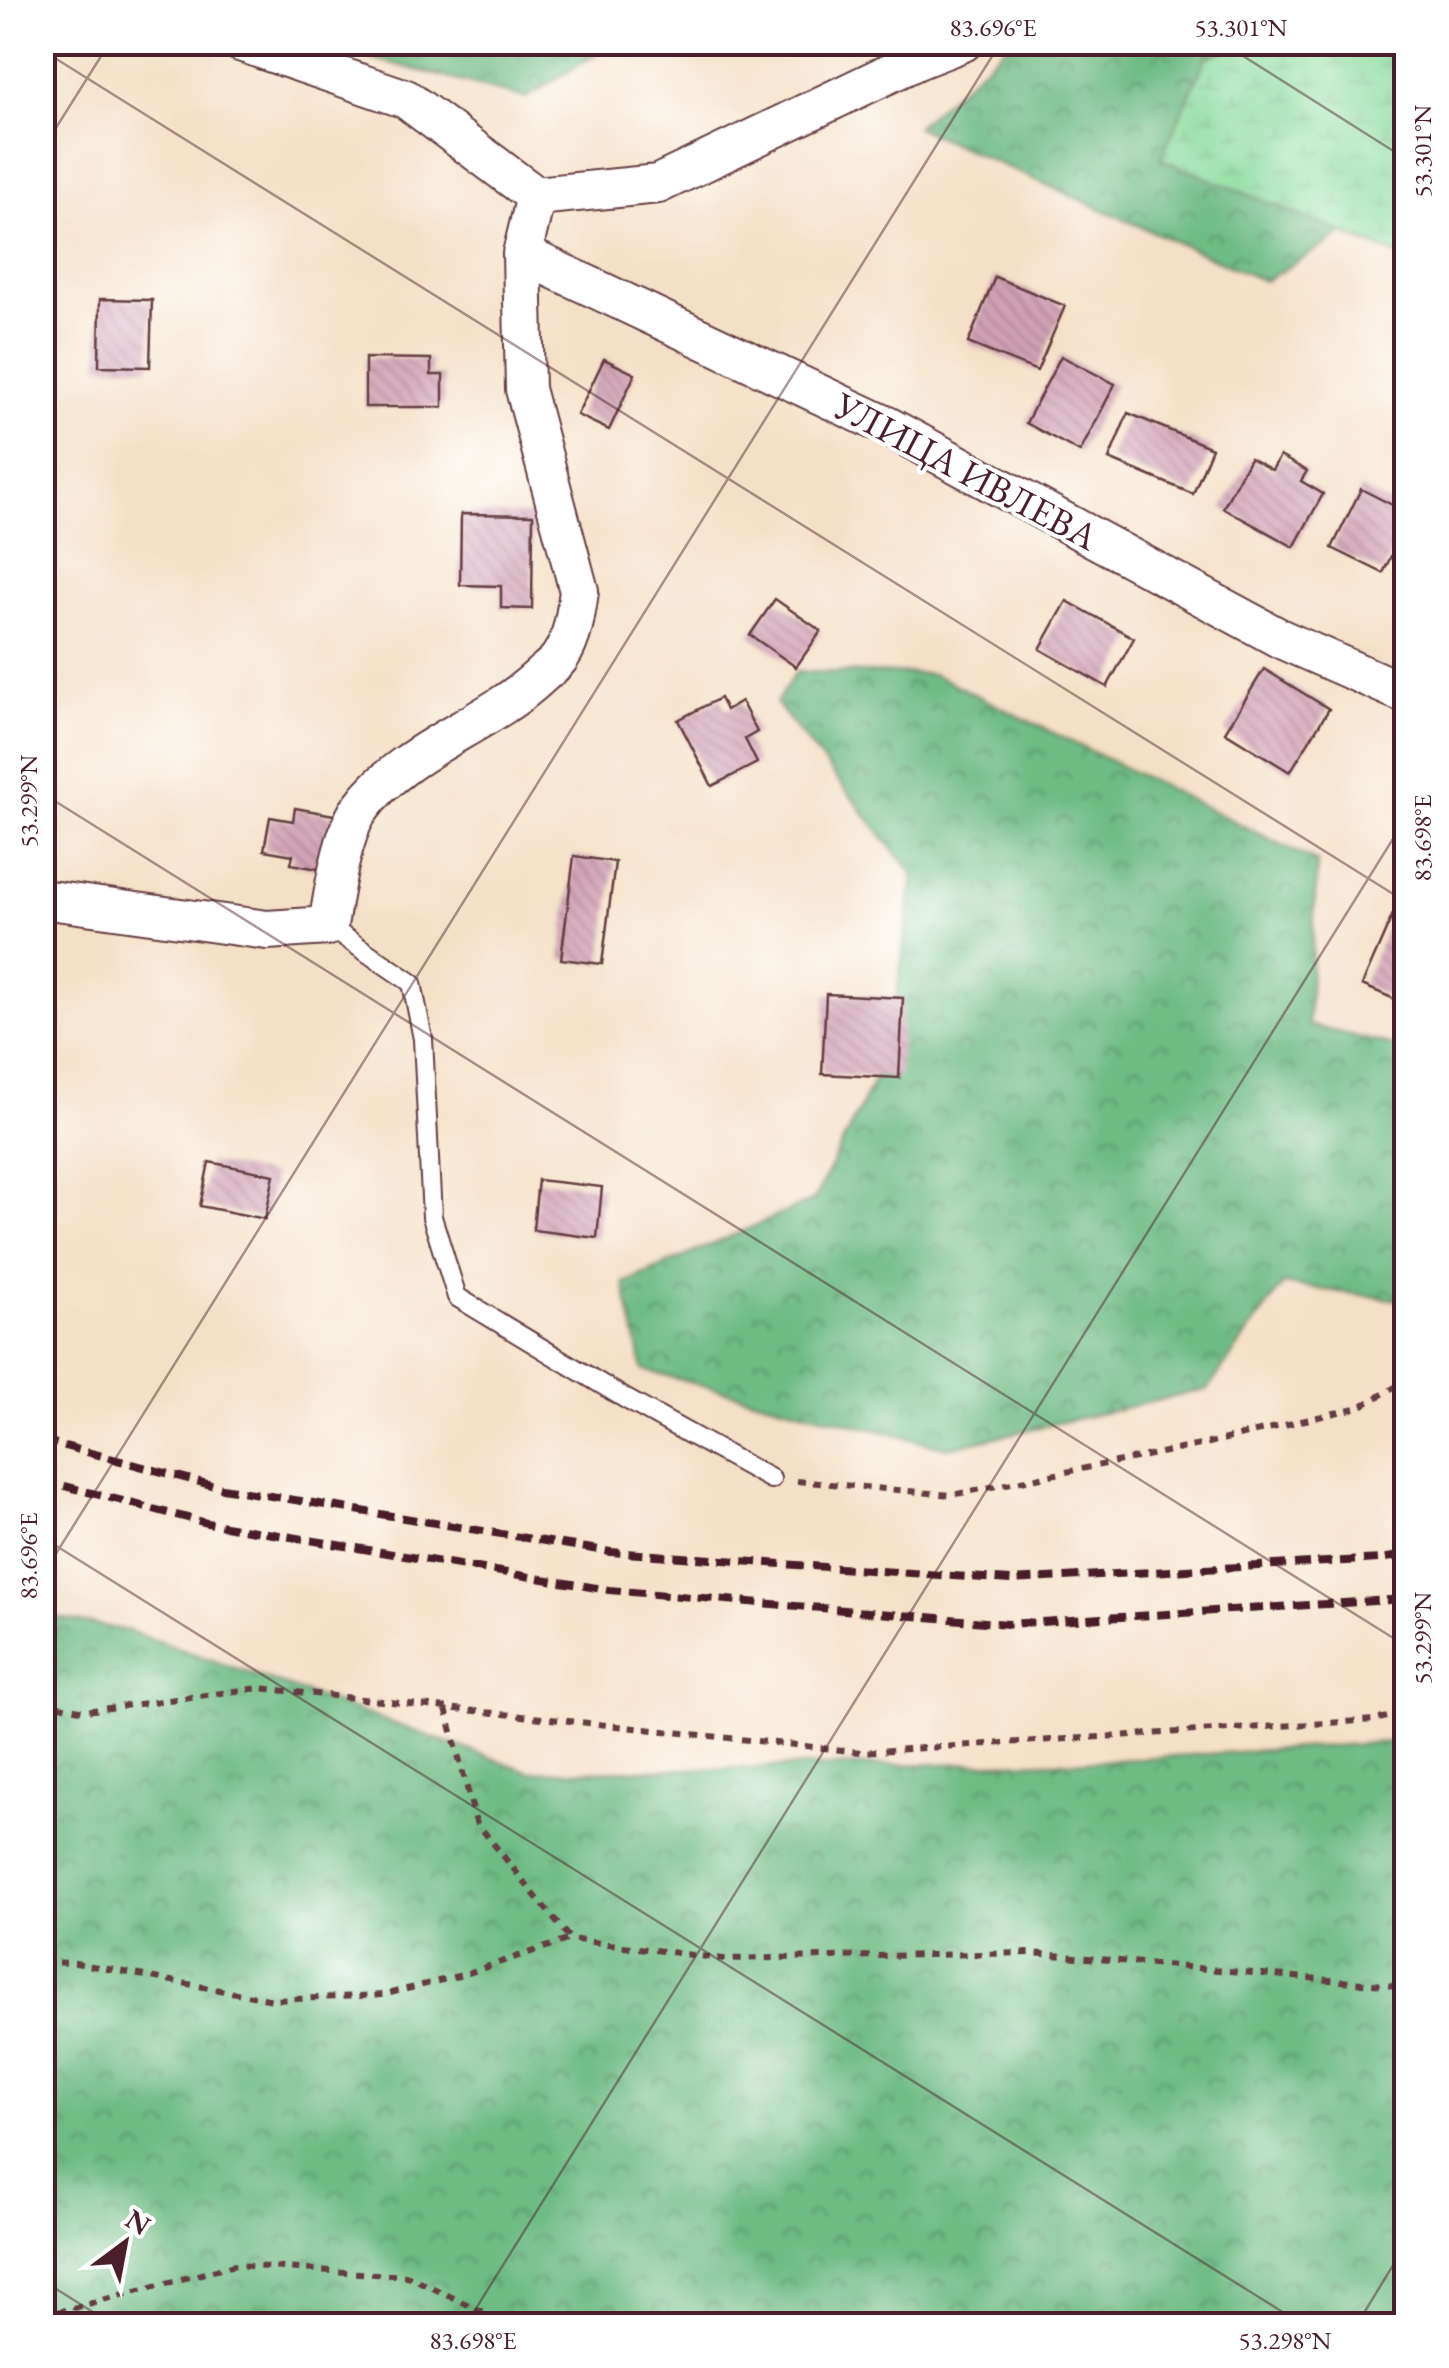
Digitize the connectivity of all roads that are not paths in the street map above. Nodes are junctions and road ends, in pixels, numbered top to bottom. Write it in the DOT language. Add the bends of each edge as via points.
graph roads {
  1 [pos="240,42"];
  2 [pos="963,42"];
  3 [pos="536,196"];
  4 [pos="522,254"];
  5 [pos="1406,694"];
  6 [pos="42,899"];
  7 [pos="328,926"];
  8 [pos="771,1479"];
  1 -- 3 [label="street" via="406,99"];
  2 -- 3 [label="street" via="658,184"];
  3 -- 4 [label="street"];
  4 -- 5 [label="street, УЛИЦА ИВЛЕВА" via="887,426 1281,639"];
  4 -- 7 [label="street" via="525,389 578,591 575,622 560,657 524,691 378,788 357,812"];
  6 -- 7 [label="street" via="267,930"];
  7 -- 8 [label="lane" via="412,983 424,1039 432,1216 457,1297"];
}
